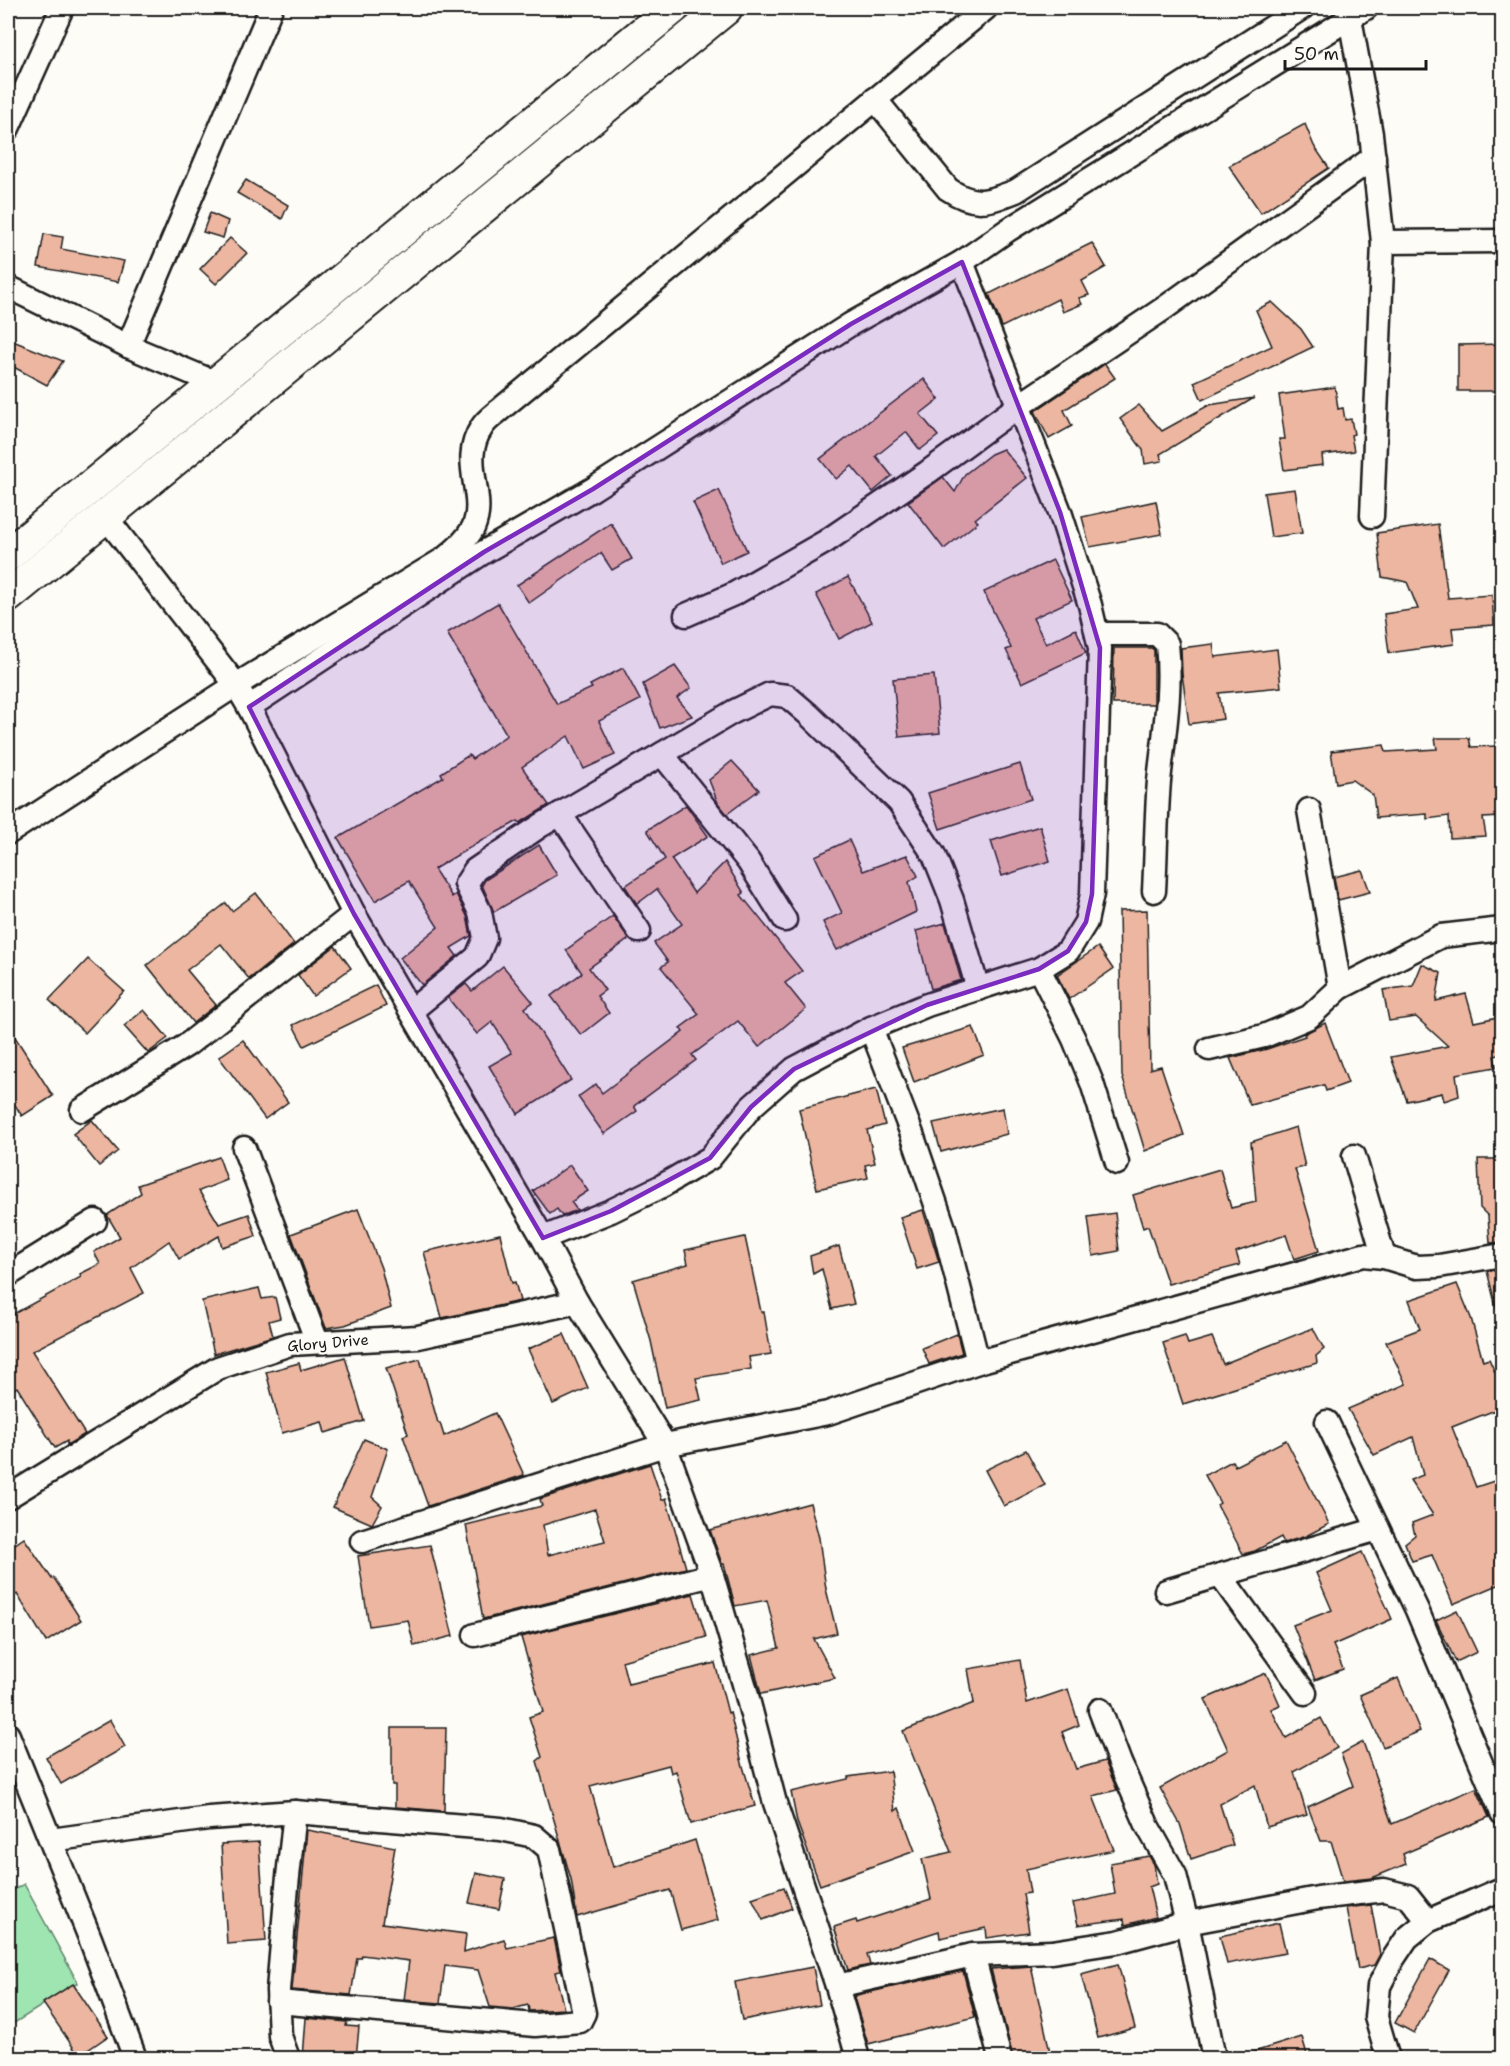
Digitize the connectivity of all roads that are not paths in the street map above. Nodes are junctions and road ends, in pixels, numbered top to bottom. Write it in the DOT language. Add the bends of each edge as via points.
graph roads {
  1 [pos="62,8"];
  2 [pos="272,8"];
  3 [pos="673,8"];
  4 [pos="726,8"];
  5 [pos="986,8"];
  6 [pos="1302,8"];
  7 [pos="1358,13"];
  8 [pos="874,99"];
  9 [pos="8,128"];
  10 [pos="1374,157"];
  11 [pos="1503,241"];
  12 [pos="1383,242"];
  13 [pos="962,262"];
  14 [pos="8,287"];
  15 [pos="128,346"];
  16 [pos="216,383"];
  17 [pos="1017,407"];
  18 [pos="105,516"];
  19 [pos="1372,516"];
  20 [pos="8,555"];
  21 [pos="8,596"];
  22 [pos="686,615"];
  23 [pos="1097,634"];
  24 [pos="236,685"];
  25 [pos="249,707"];
  26 [pos="662,754"];
  27 [pos="1309,810"];
  28 [pos="560,814"];
  29 [pos="8,833"];
  30 [pos="1154,891"];
  31 [pos="354,914"];
  32 [pos="785,920"];
  33 [pos="1503,929"];
  34 [pos="639,931"];
  35 [pos="1039,969"];
  36 [pos="1340,988"];
  37 [pos="978,989"];
  38 [pos="411,1011"];
  39 [pos="871,1028"];
  40 [pos="1209,1049"];
  41 [pos="82,1110"];
  42 [pos="244,1148"];
  43 [pos="1354,1156"];
  44 [pos="1117,1163"];
  45 [pos="95,1221"];
  46 [pos="543,1238"];
  47 [pos="1503,1255"];
  48 [pos="1384,1257"];
  49 [pos="8,1275"];
  50 [pos="578,1302"];
  51 [pos="317,1342"];
  52 [pos="978,1362"];
  53 [pos="1327,1422"];
  54 [pos="665,1445"];
  55 [pos="8,1497"];
  56 [pos="1378,1529"];
  57 [pos="362,1541"];
  58 [pos="712,1575"];
  59 [pos="1220,1575"];
  60 [pos="1166,1591"];
  61 [pos="475,1635"];
  62 [pos="1305,1693"];
  63 [pos="1100,1710"];
  64 [pos="8,1735"];
  65 [pos="295,1812"];
  66 [pos="1503,1813"];
  67 [pos="51,1840"];
  68 [pos="1503,1889"];
  69 [pos="1428,1921"];
  70 [pos="1187,1923"];
  71 [pos="973,1955"];
  72 [pos="837,1986"];
  73 [pos="278,2002"];
  74 [pos="135,2058"];
  75 [pos="288,2058"];
  76 [pos="858,2058"];
  77 [pos="1000,2058"];
  78 [pos="1214,2058"];
  79 [pos="1388,2058"];
  1 -- 9 [label="street"];
  2 -- 15 [label="street"];
  3 -- 16 [label="main road"];
  4 -- 18 [label="main road"];
  5 -- 8 [label="street"];
  6 -- 8 [label="street" via="1016,191 996,199 963,199 948,189"];
  7 -- 10 [label="street"];
  7 -- 13 [label="street"];
  8 -- 24 [label="street" via="482,427 473,447 472,470 478,498 474,526 464,542 444,559"];
  10 -- 12 [label="street"];
  10 -- 17 [label="street" via="1166,307"];
  11 -- 12 [label="street"];
  12 -- 19 [label="street"];
  13 -- 17 [label="street"];
  13 -- 25 [label="street" via="851,324 593,489 484,552"];
  14 -- 15 [label="street"];
  15 -- 16 [label="street"];
  16 -- 20 [label="main road"];
  17 -- 22 [label="street" via="825,542 734,594"];
  17 -- 23 [label="street" via="1060,512"];
  18 -- 21 [label="main road"];
  18 -- 24 [label="street"];
  23 -- 30 [label="street" via="1157,634 1167,644 1166,731 1159,783"];
  23 -- 35 [label="street" via="1100,648 1092,894 1086,922 1068,951"];
  24 -- 25 [label="street"];
  24 -- 29 [label="street"];
  25 -- 31 [label="street"];
  26 -- 28 [label="street"];
  26 -- 32 [label="street" via="748,861"];
  26 -- 37 [label="street" via="770,694 787,696 900,802 929,846 952,900"];
  27 -- 36 [label="street"];
  28 -- 34 [label="street"];
  28 -- 38 [label="street" via="475,870 466,884 480,912 485,938 477,957"];
  31 -- 38 [label="street"];
  31 -- 41 [label="street" via="187,1045"];
  33 -- 36 [label="street" via="1440,936"];
  35 -- 37 [label="street"];
  35 -- 44 [label="street" via="1092,1083"];
  36 -- 40 [label="street" via="1309,1017 1264,1036"];
  37 -- 39 [label="street"];
  38 -- 46 [label="street"];
  39 -- 46 [label="street" via="794,1069 751,1107 710,1158 621,1206"];
  39 -- 52 [label="street" via="944,1228"];
  42 -- 51 [label="street"];
  43 -- 48 [label="street"];
  45 -- 49 [label="street"];
  46 -- 50 [label="street"];
  47 -- 48 [label="street" via="1417,1267"];
  48 -- 52 [label="street" via="1363,1255"];
  50 -- 51 [label="street, Glory Drive" via="418,1337"];
  50 -- 54 [label="street"];
  51 -- 55 [label="street, Glory Drive" via="290,1344 218,1368"];
  52 -- 54 [label="street" via="828,1413"];
  53 -- 56 [label="street"];
  54 -- 57 [label="street"];
  54 -- 58 [label="street"];
  56 -- 59 [label="street"];
  56 -- 66 [label="street" via="1417,1610"];
  58 -- 61 [label="street"];
  58 -- 72 [label="street" via="775,1803"];
  59 -- 60 [label="street"];
  59 -- 62 [label="street"];
  63 -- 70 [label="street" via="1148,1827 1174,1875"];
  64 -- 67 [label="street"];
  65 -- 67 [label="street" via="209,1818"];
  65 -- 73 [label="street"];
  65 -- 73 [label="street" via="501,1829 534,1836 549,1849 584,2013 580,2021 535,2025"];
  67 -- 74 [label="street"];
  68 -- 69 [label="street"];
  69 -- 70 [label="street" via="1408,1896 1384,1890 1318,1898"];
  69 -- 79 [label="street" via="1407,1938 1379,1986 1376,2017"];
  70 -- 71 [label="street" via="1117,1942 1052,1952"];
  70 -- 78 [label="street"];
  71 -- 72 [label="street"];
  71 -- 77 [label="street"];
  72 -- 76 [label="street"];
  73 -- 75 [label="street" via="280,2036"];
}
